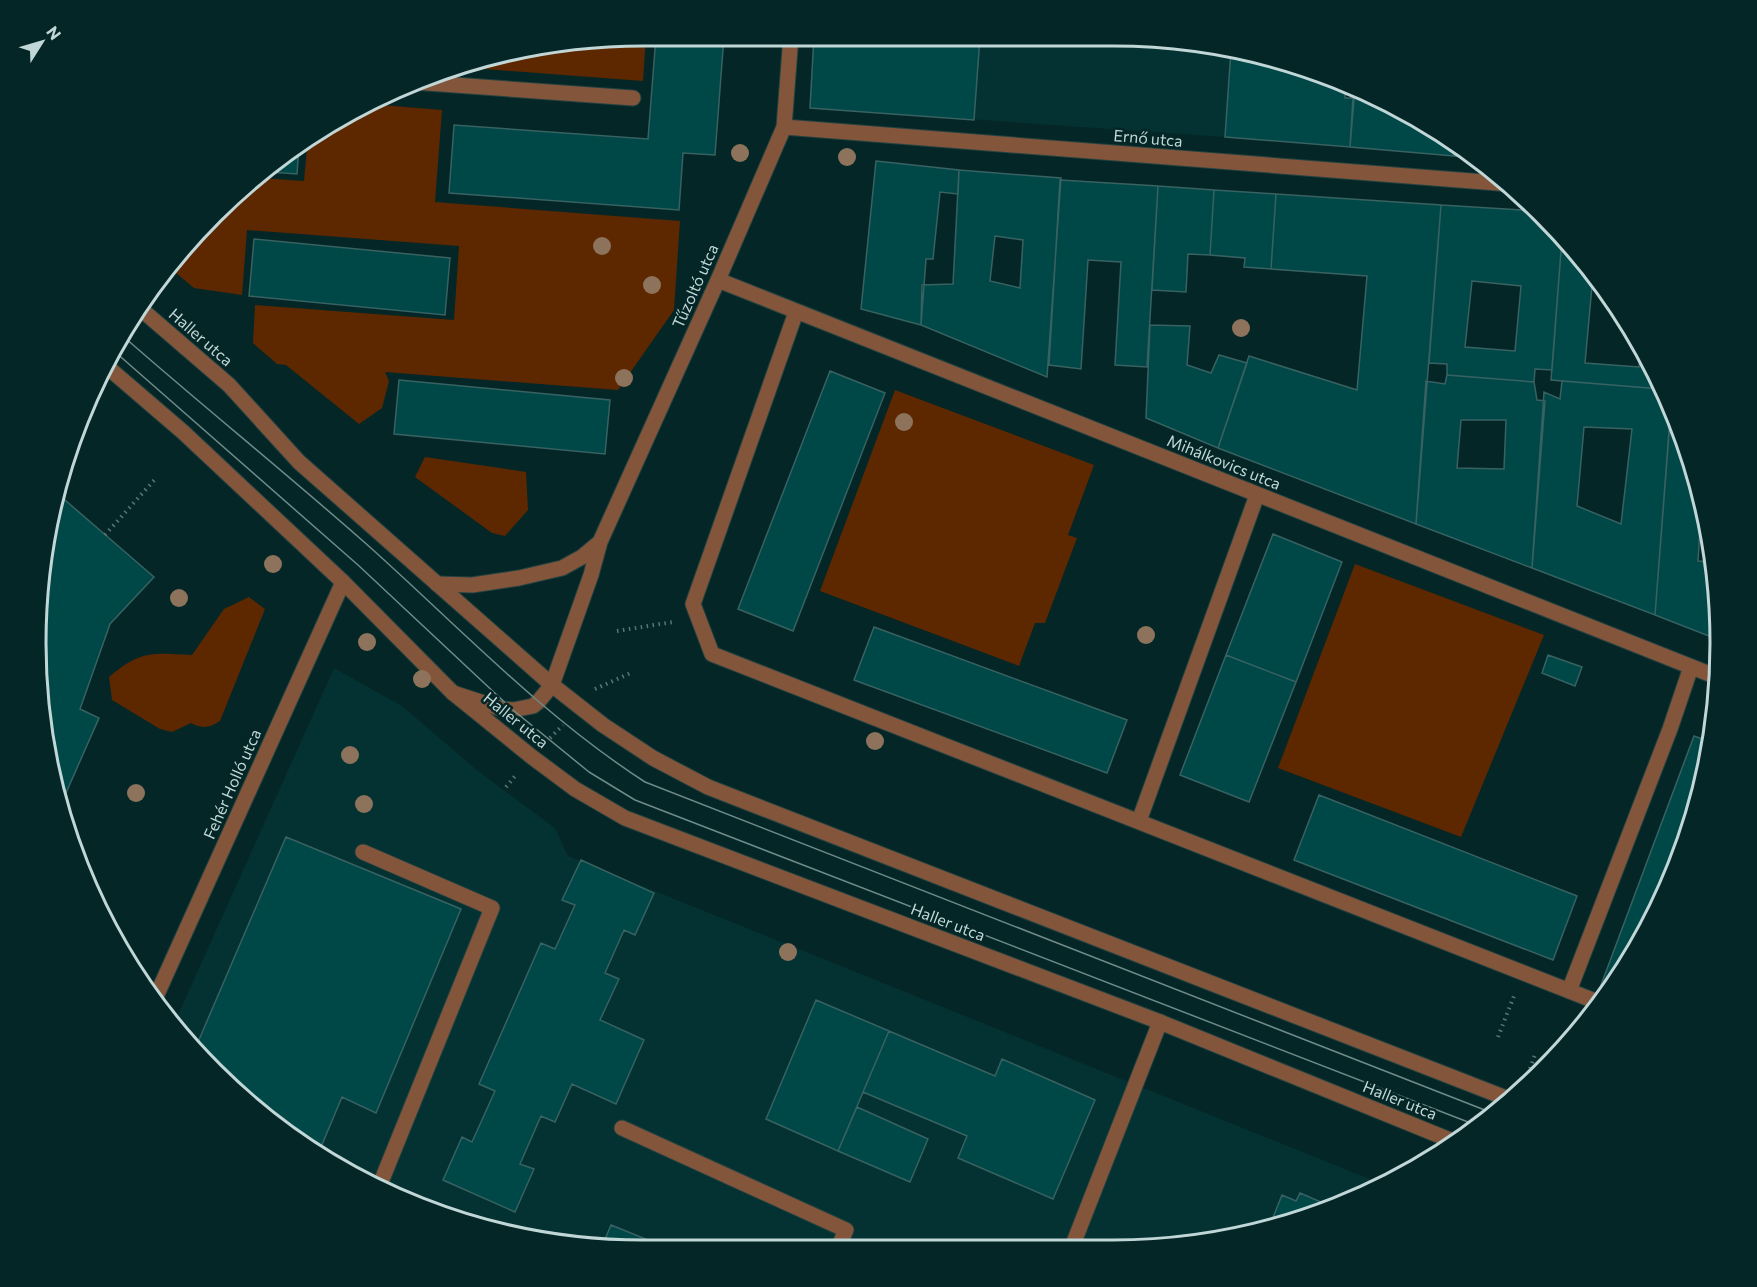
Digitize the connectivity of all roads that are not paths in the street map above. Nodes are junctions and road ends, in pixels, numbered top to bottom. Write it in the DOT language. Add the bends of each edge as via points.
graph roads {
  1 [pos="789,46"];
  2 [pos="437,84"];
  3 [pos="633,98"];
  4 [pos="784,127"];
  5 [pos="1492,183"];
  6 [pos="718,280"];
  7 [pos="796,312"];
  8 [pos="146,313"];
  9 [pos="112,371"];
  10 [pos="1257,495"];
  11 [pos="600,542"];
  12 [pos="343,582"];
  13 [pos="436,584"];
  14 [pos="1691,667"];
  15 [pos="1709,674"];
  16 [pos="552,685"];
  17 [pos="453,693"];
  18 [pos="1139,821"];
  19 [pos="363,852"];
  20 [pos="159,991"];
  21 [pos="1569,991"];
  22 [pos="1592,1000"];
  23 [pos="1160,1022"];
  24 [pos="1502,1096"];
  25 [pos="622,1128"];
  26 [pos="1447,1139"];
  27 [pos="382,1180"];
  28 [pos="842,1240"];
  29 [pos="1074,1240"];
  1 -- 4 [label="street, Tűzoltó utca"];
  2 -- 3 [label="street"];
  4 -- 5 [label="street, Ernő utca"];
  4 -- 6 [label="street, Tűzoltó utca"];
  6 -- 7 [label="street, Mihálkovics utca"];
  6 -- 11 [label="street, Tűzoltó utca"];
  7 -- 10 [label="street, Mihálkovics utca"];
  7 -- 18 [label="street" via="693,604 712,654"];
  8 -- 13 [label="street, Haller utca" via="229,385 299,462"];
  9 -- 12 [label="street, Haller utca"];
  10 -- 14 [label="street, Mihálkovics utca"];
  10 -- 18 [label="street"];
  11 -- 13 [label="street, Tűzoltó utca" via="562,568 472,585"];
  11 -- 16 [label="street, Tűzoltó utca"];
  12 -- 17 [label="street, Haller utca"];
  12 -- 20 [label="street, Fehér Holló utca"];
  13 -- 16 [label="street, Haller utca"];
  14 -- 15 [label="street, Mihálkovics utca"];
  14 -- 21 [label="street"];
  16 -- 17 [label="street, Haller utca" via="533,706 513,710"];
  16 -- 24 [label="street, Haller utca" via="653,758 708,787"];
  17 -- 23 [label="street, Haller utca" via="575,789 625,818"];
  18 -- 21 [label="street"];
  19 -- 27 [label="street" via="492,908"];
  21 -- 22 [label="street"];
  23 -- 26 [label="street, Haller utca"];
  23 -- 29 [label="street"];
  25 -- 28 [label="street" via="846,1230"];
}
